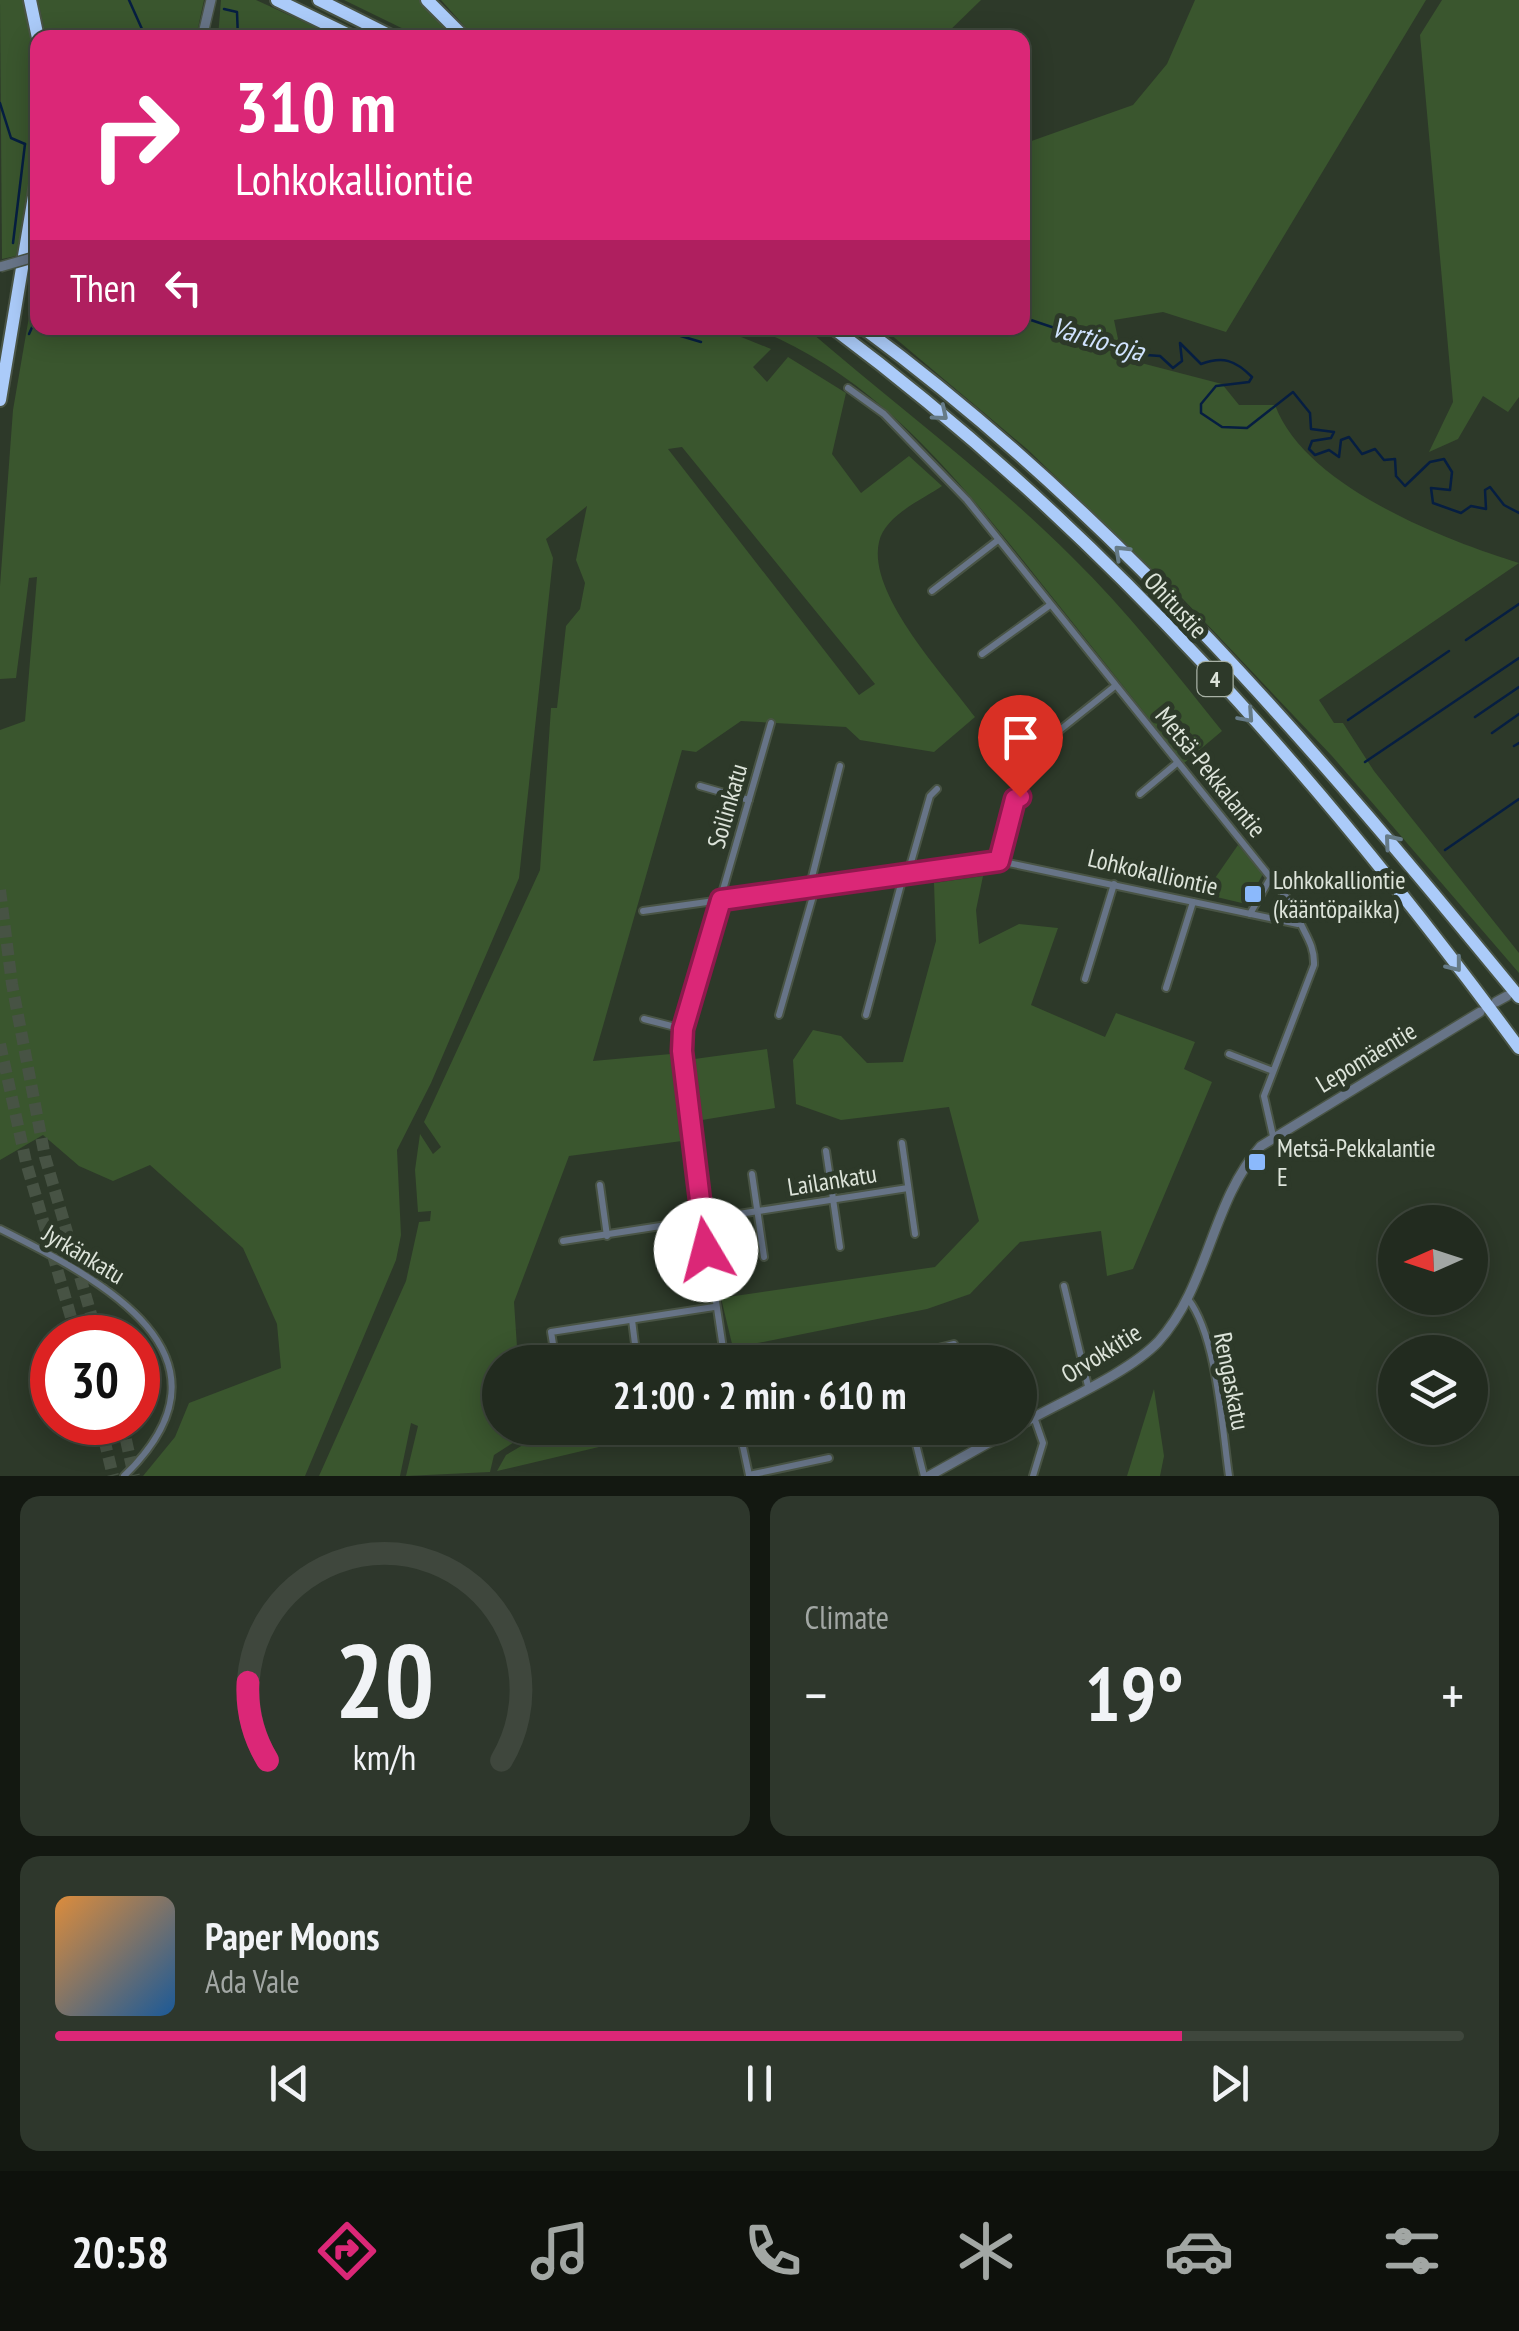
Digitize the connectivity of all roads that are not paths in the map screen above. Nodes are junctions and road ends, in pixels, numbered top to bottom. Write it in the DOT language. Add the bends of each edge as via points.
graph roads {
  1 [pos="30,0"];
  2 [pos="211,0"];
  3 [pos="277,0"];
  4 [pos="318,0"];
  5 [pos="427,0"];
  6 [pos="36,30"];
  7 [pos="206,30"];
  8 [pos="339,30"];
  9 [pos="379,30"];
  10 [pos="457,30"];
  11 [pos="30,220"];
  12 [pos="30,258"];
  13 [pos="30,264"];
  14 [pos="0,267"];
  15 [pos="843,335"];
  16 [pos="872,335"];
  17 [pos="848,388"];
  18 [pos="1,393"];
  19 [pos="998,540"];
  20 [pos="932,591"];
  21 [pos="1050,604"];
  22 [pos="982,654"];
  23 [pos="1115,686"];
  24 [pos="772,723"];
  25 [pos="1177,763"];
  26 [pos="840,766"];
  27 [pos="1021,766"];
  28 [pos="700,786"];
  29 [pos="937,789"];
  30 [pos="1140,794"];
  31 [pos="1020,797"];
  32 [pos="750,800"];
  33 [pos="999,861"];
  34 [pos="904,873"];
  35 [pos="1271,877"];
  36 [pos="1114,884"];
  37 [pos="812,885"];
  38 [pos="721,900"];
  39 [pos="1194,902"];
  40 [pos="643,911"];
  41 [pos="1250,914"];
  42 [pos="1298,924"];
  43 [pos="1085,980"];
  44 [pos="1166,988"];
  45 [pos="1513,997"];
  46 [pos="1496,1002"];
  47 [pos="1480,1012"];
  48 [pos="779,1015"];
  49 [pos="866,1015"];
  50 [pos="644,1019"];
  51 [pos="683,1029"];
  52 [pos="1519,1048"];
  53 [pos="1229,1054"];
  54 [pos="1273,1071"];
  55 [pos="1273,1136"];
  56 [pos="902,1142"];
  57 [pos="826,1151"];
  58 [pos="752,1174"];
  59 [pos="600,1185"];
  60 [pos="908,1188"];
  61 [pos="834,1200"];
  62 [pos="758,1212"];
  63 [pos="703,1221"];
  64 [pos="0,1230"];
  65 [pos="915,1234"];
  66 [pos="607,1236"];
  67 [pos="563,1241"];
  68 [pos="840,1247"];
  69 [pos="764,1257"];
  70 [pos="1064,1286"];
  71 [pos="1186,1297"];
  72 [pos="714,1307"];
  73 [pos="632,1320"];
  74 [pos="954,1344"];
  75 [pos="554,1345"];
  76 [pos="635,1345"];
  77 [pos="722,1345"];
  78 [pos="951,1345"];
  79 [pos="1088,1386"];
  80 [pos="1037,1415"];
  81 [pos="1037,1425"];
  82 [pos="743,1445"];
  83 [pos="917,1445"];
  84 [pos="983,1445"];
  85 [pos="829,1458"];
  86 [pos="749,1475"];
  87 [pos="124,1476"];
  88 [pos="926,1476"];
  89 [pos="1034,1476"];
  90 [pos="1229,1476"];
  1 -- 6 [label="highway"];
  2 -- 7 [label="street"];
  3 -- 8 [label="highway"];
  4 -- 9 [label="highway"];
  5 -- 10 [label="highway"];
  11 -- 18 [label="highway"];
  12 -- 14 [label="street, bridge"];
  13 -- 18 [label="highway"];
  15 -- 52 [label="highway, Ohitustie / 4, one-way" via="991,456 1163,622 1334,812"];
  45 -- 16 [label="highway, Ohitustie / 4, one-way" via="1385,834 1186,616 1013,451"];
  17 -- 19 [label="street, Metsä-Pekkalantie" via="940,469"];
  19 -- 20 [label="street"];
  19 -- 21 [label="street, Metsä-Pekkalantie"];
  21 -- 22 [label="street"];
  21 -- 23 [label="street, Metsä-Pekkalantie"];
  23 -- 25 [label="street, Metsä-Pekkalantie"];
  23 -- 27 [label="street"];
  24 -- 32 [label="street, Soilinkatu"];
  25 -- 30 [label="street"];
  25 -- 35 [label="street, Metsä-Pekkalantie"];
  26 -- 37 [label="street"];
  28 -- 32 [label="street"];
  29 -- 34 [label="street"];
  31 -- 33 [label="street"];
  32 -- 38 [label="street, Soilinkatu"];
  33 -- 34 [label="street, Lohkokalliontie"];
  33 -- 36 [label="street, Lohkokalliontie"];
  34 -- 37 [label="street, Lohkokalliontie"];
  34 -- 49 [label="street"];
  35 -- 41 [label="street"];
  35 -- 42 [label="street, Metsä-Pekkalantie" via="1295,908"];
  36 -- 39 [label="street, Lohkokalliontie"];
  36 -- 43 [label="street"];
  37 -- 38 [label="street, Lohkokalliontie"];
  37 -- 48 [label="street"];
  38 -- 40 [label="street, Lohkokalliontie"];
  38 -- 51 [label="street, Soilinkatu"];
  39 -- 41 [label="street, Lohkokalliontie"];
  39 -- 44 [label="street"];
  41 -- 42 [label="street, Lohkokalliontie"];
  42 -- 54 [label="street, Metsä-Pekkalantie" via="1315,949 1314,966"];
  45 -- 46 [label="street"];
  47 -- 55 [label="street, Lepomäentie"];
  50 -- 51 [label="street"];
  51 -- 63 [label="street, Soilinkatu" via="683,1080"];
  53 -- 54 [label="street"];
  54 -- 55 [label="street, Metsä-Pekkalantie" via="1264,1096"];
  55 -- 71 [label="street" via="1244,1165"];
  56 -- 60 [label="street"];
  57 -- 61 [label="street"];
  58 -- 62 [label="street"];
  59 -- 66 [label="street"];
  60 -- 61 [label="street, Lailankatu"];
  60 -- 65 [label="street"];
  61 -- 62 [label="street, Lailankatu"];
  61 -- 68 [label="street"];
  62 -- 63 [label="street, Lailankatu"];
  62 -- 69 [label="street"];
  63 -- 66 [label="street, Lailankatu"];
  63 -- 72 [label="street, Soilinkatu"];
  64 -- 87 [label="street, Jyrkänkatu" via="108,1288 163,1349 172,1382 169,1414"];
  66 -- 67 [label="street, Lailankatu"];
  70 -- 79 [label="street"];
  71 -- 79 [label="street, Orvokkitie" via="1156,1344"];
  71 -- 90 [label="street, Rengaskatu" via="1197,1311 1214,1381"];
  72 -- 73 [label="street"];
  72 -- 77 [label="street, Soilinkatu"];
  73 -- 75 [label="street" via="552,1332"];
  73 -- 76 [label="street"];
  74 -- 78 [label="street"];
  79 -- 80 [label="street, Orvokkitie"];
  81 -- 89 [label="street" via="1043,1442"];
  82 -- 86 [label="street"];
  83 -- 88 [label="street"];
  84 -- 88 [label="street, Orvokkitie"];
  85 -- 86 [label="street"];
}
